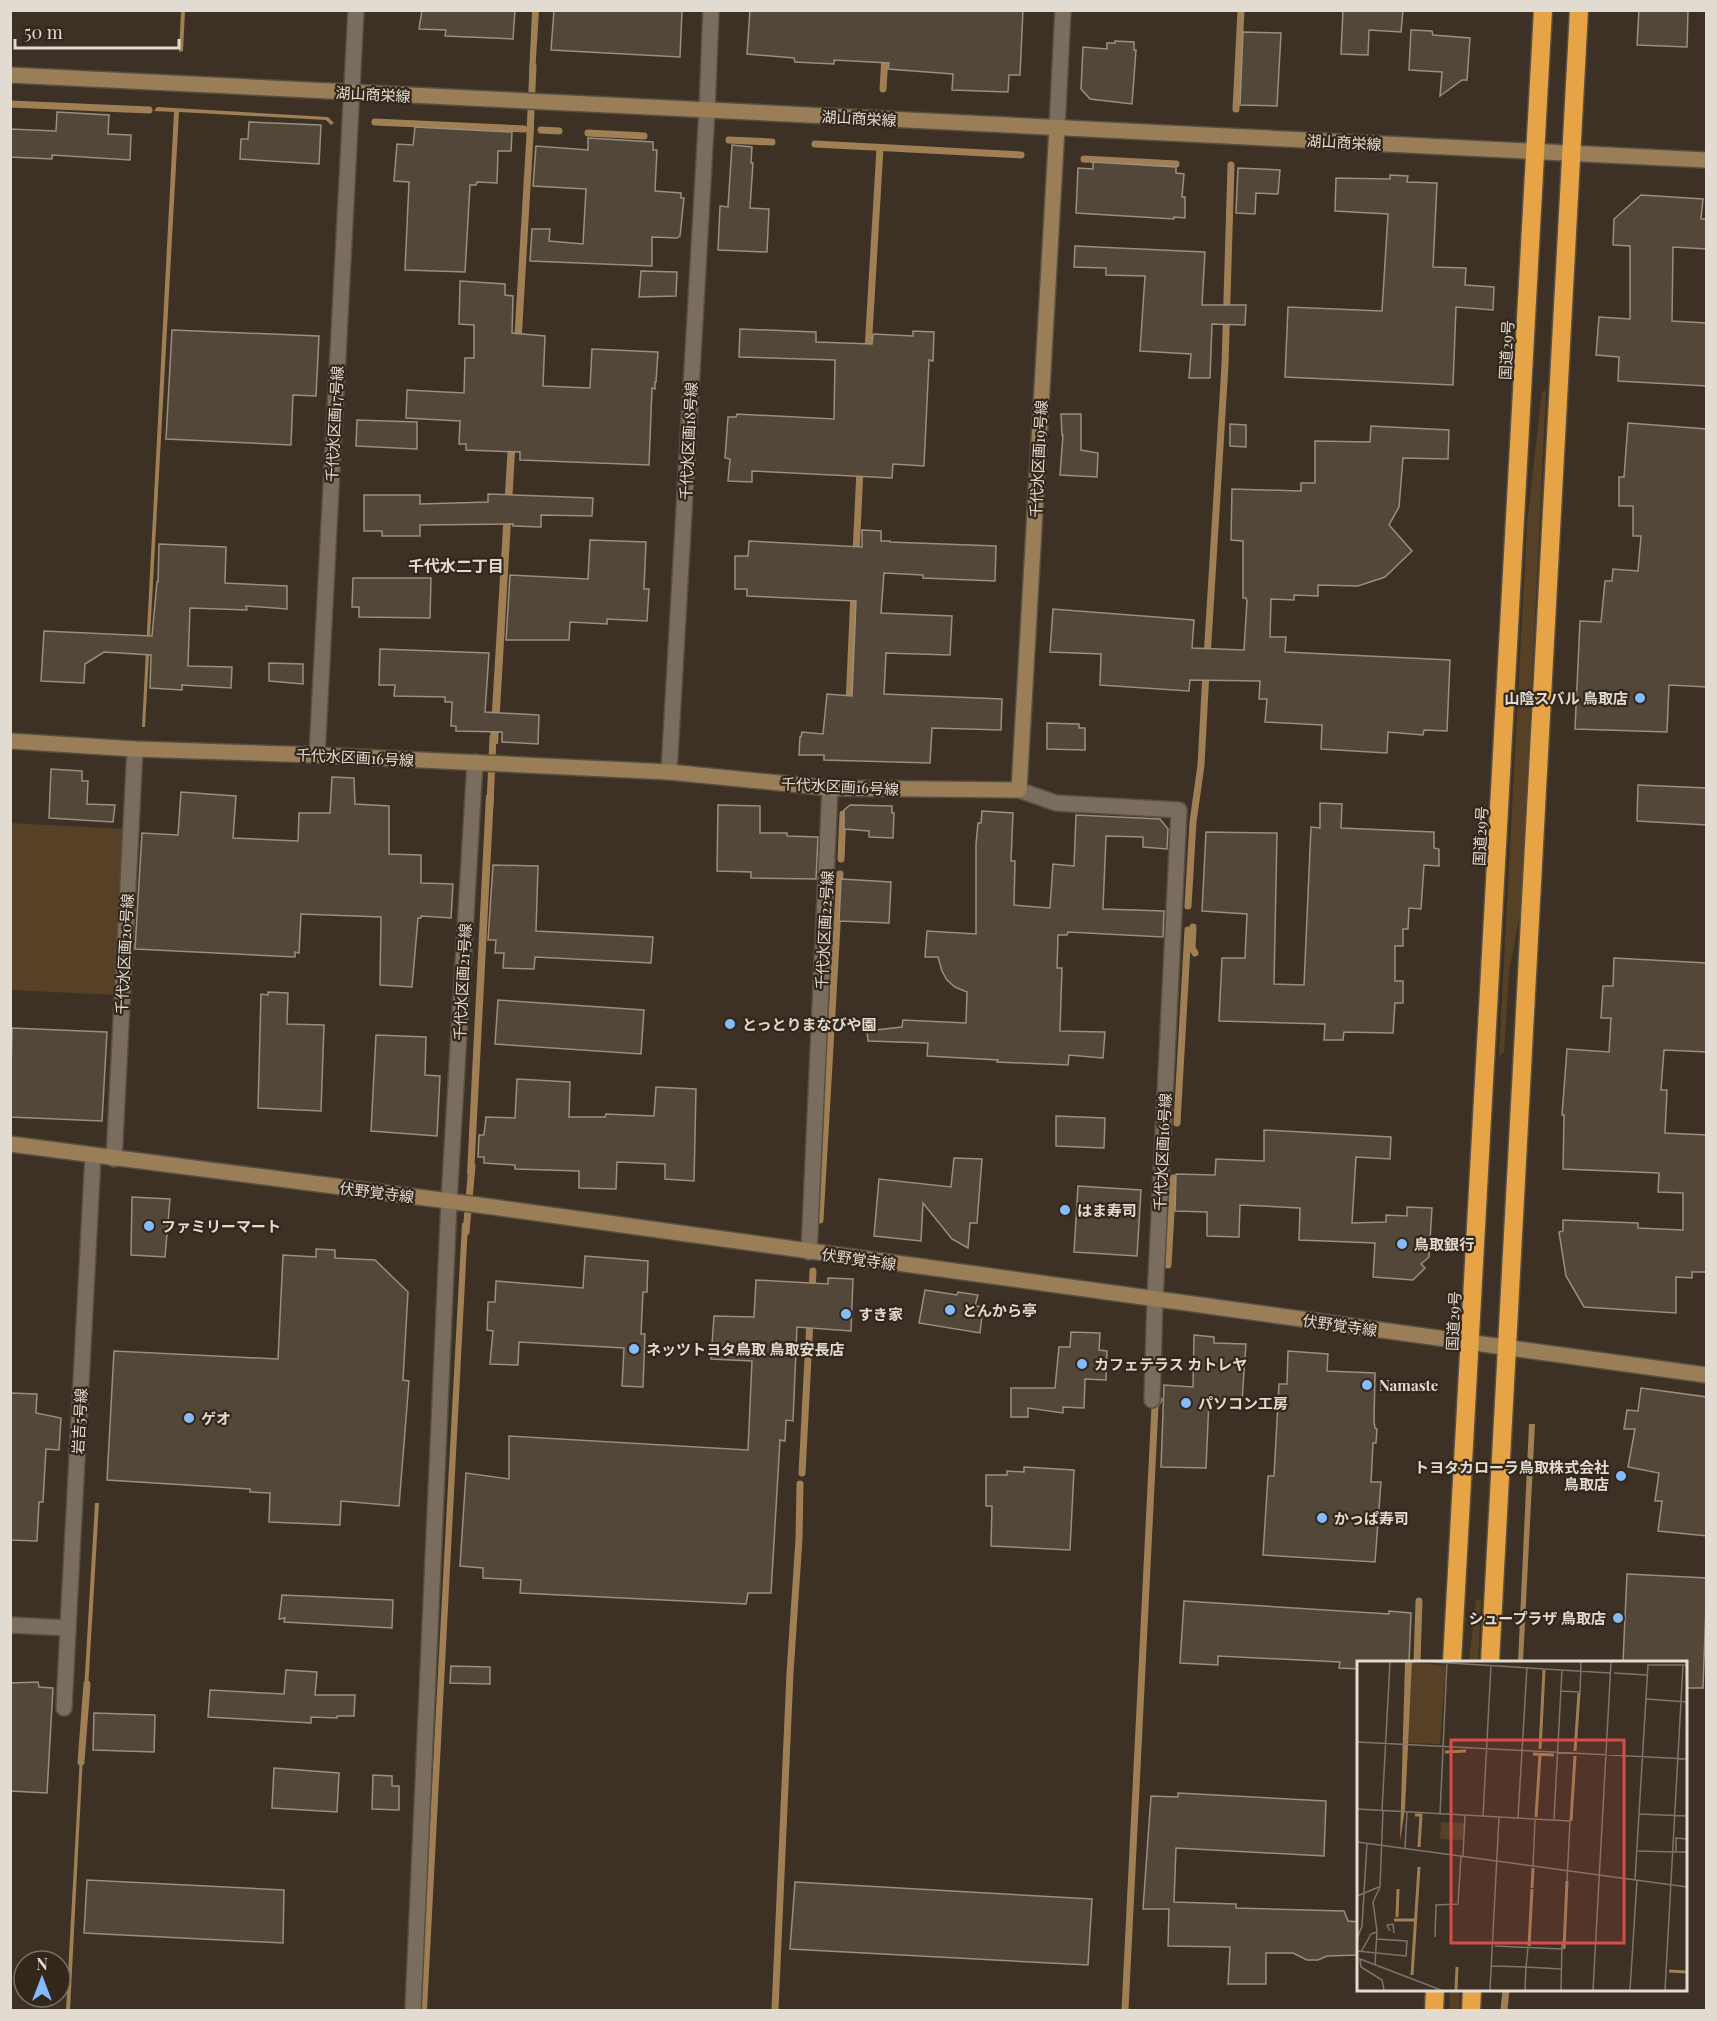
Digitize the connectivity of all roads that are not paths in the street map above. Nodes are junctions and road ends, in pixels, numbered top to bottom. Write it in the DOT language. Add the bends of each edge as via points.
graph roads {
  1 [pos="356,10"];
  2 [pos="711,10"];
  3 [pos="1063,10"];
  4 [pos="1543,10"];
  5 [pos="1579,10"];
  6 [pos="10,75"];
  7 [pos="352,93"];
  8 [pos="707,110"];
  9 [pos="1057,127"];
  10 [pos="1535,151"];
  11 [pos="1571,153"];
  12 [pos="1707,160"];
  13 [pos="10,741"];
  14 [pos="135,749"];
  15 [pos="317,755"];
  16 [pos="475,762"];
  17 [pos="669,772"];
  18 [pos="830,788"];
  19 [pos="1019,790"];
  20 [pos="10,1144"];
  21 [pos="93,1156"];
  22 [pos="114,1159"];
  23 [pos="449,1201"];
  24 [pos="809,1252"];
  25 [pos="1155,1299"];
  26 [pos="1470,1342"];
  27 [pos="1506,1347"];
  28 [pos="1707,1375"];
  29 [pos="1152,1400"];
  30 [pos="10,1625"];
  31 [pos="68,1628"];
  32 [pos="1452,1661"];
  33 [pos="1490,1661"];
  34 [pos="64,1708"];
  35 [pos="1435,1991"];
  36 [pos="1472,1991"];
  37 [pos="413,2010"];
  38 [pos="1434,2010"];
  39 [pos="1471,2010"];
  1 -- 7 [label="street, 千代水区画17号線"];
  2 -- 8 [label="street, 千代水区画18号線"];
  3 -- 9 [label="street"];
  4 -- 10 [label="highway, 国道29号"];
  5 -- 11 [label="highway"];
  6 -- 7 [label="street, 湖山商栄線"];
  7 -- 8 [label="street, 湖山商栄線"];
  7 -- 15 [label="street, 千代水区画17号線"];
  8 -- 9 [label="street, 湖山商栄線"];
  8 -- 17 [label="street, 千代水区画18号線"];
  9 -- 10 [label="street, 湖山商栄線"];
  9 -- 19 [label="street, 千代水区画19号線"];
  10 -- 11 [label="street, 湖山商栄線"];
  10 -- 26 [label="highway, 国道29号"];
  11 -- 12 [label="street, 湖山商栄線"];
  11 -- 27 [label="highway"];
  13 -- 14 [label="street, 千代水区画16号線"];
  14 -- 15 [label="street, 千代水区画16号線"];
  14 -- 22 [label="street, 千代水区画20号線"];
  15 -- 16 [label="street, 千代水区画16号線"];
  16 -- 17 [label="street, 千代水区画16号線"];
  16 -- 23 [label="street, 千代水区画21号線"];
  17 -- 18 [label="street, 千代水区画16号線"];
  18 -- 19 [label="street, 千代水区画16号線"];
  18 -- 24 [label="street, 千代水区画22号線"];
  19 -- 25 [label="street, 千代水区画16号線" via="1056,803 1179,810"];
  20 -- 21 [label="street, 伏野覚寺線"];
  21 -- 22 [label="street, 伏野覚寺線"];
  21 -- 31 [label="street, 岩吉5号線"];
  22 -- 23 [label="street, 伏野覚寺線"];
  23 -- 24 [label="street, 伏野覚寺線"];
  23 -- 37 [label="street, 千代水区画21号線"];
  24 -- 25 [label="street, 伏野覚寺線"];
  25 -- 26 [label="street, 伏野覚寺線"];
  25 -- 29 [label="street"];
  26 -- 27 [label="street, 伏野覚寺線"];
  26 -- 32 [label="highway, 国道29号"];
  27 -- 28 [label="street, 伏野覚寺線"];
  27 -- 33 [label="highway"];
  30 -- 31 [label="street"];
  31 -- 34 [label="street, 岩吉5号線"];
  35 -- 38 [label="highway"];
  36 -- 39 [label="highway"];
}
